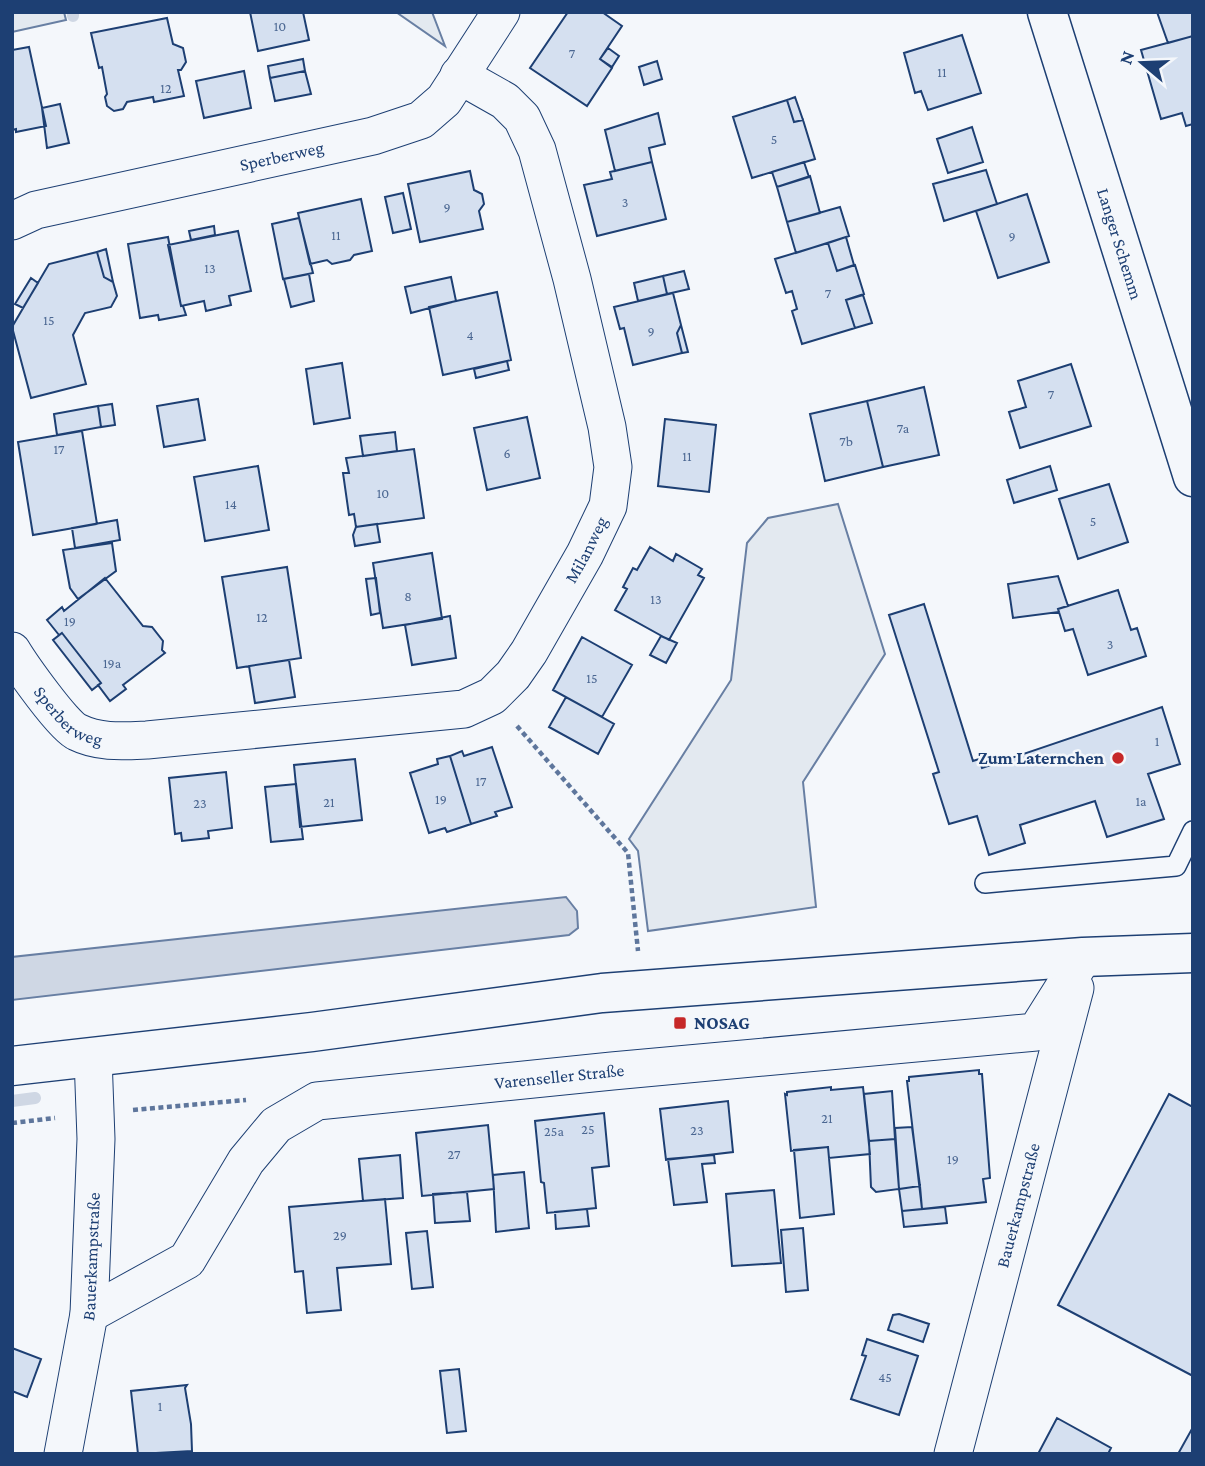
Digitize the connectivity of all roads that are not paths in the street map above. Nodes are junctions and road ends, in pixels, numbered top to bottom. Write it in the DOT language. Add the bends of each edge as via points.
graph roads {
  1 [pos="501,12"];
  2 [pos="1047,12"];
  3 [pos="459,75"];
  4 [pos="12,221"];
  5 [pos="1193,477"];
  6 [pos="12,651"];
  7 [pos="147,740"];
  8 [pos="1193,831"];
  9 [pos="985,883"];
  10 [pos="1193,953"];
  11 [pos="1083,957"];
  12 [pos="93,1057"];
  13 [pos="12,1066"];
  14 [pos="89,1314"];
  15 [pos="63,1454"];
  16 [pos="953,1454"];
  1 -- 3 [label="street, Sperberweg"];
  2 -- 5 [label="main road, Langer Schemm"];
  3 -- 4 [label="street, Sperberweg" via="444,100 421,120 373,136 36,210"];
  3 -- 7 [label="street, Milanweg" via="505,101 522,118 537,150 572,279 613,467 608,506 586,554 518,667 492,696 464,709"];
  6 -- 7 [label="street, Sperberweg" via="74,732 108,741"];
  8 -- 9 [label="lane" via="1176,866"];
  10 -- 11 [label="main road"];
  11 -- 12 [label="main road" via="602,993"];
  11 -- 14 [label="street, Varenseller Straße" via="1036,1032 317,1101 276,1125 246,1161 187,1260"];
  11 -- 16 [label="street, Bauerkampstraße"];
  12 -- 13 [label="main road"];
  12 -- 14 [label="street, Bauerkampstraße" via="96,1139"];
  14 -- 15 [label="street, Bauerkampstraße"];
}
